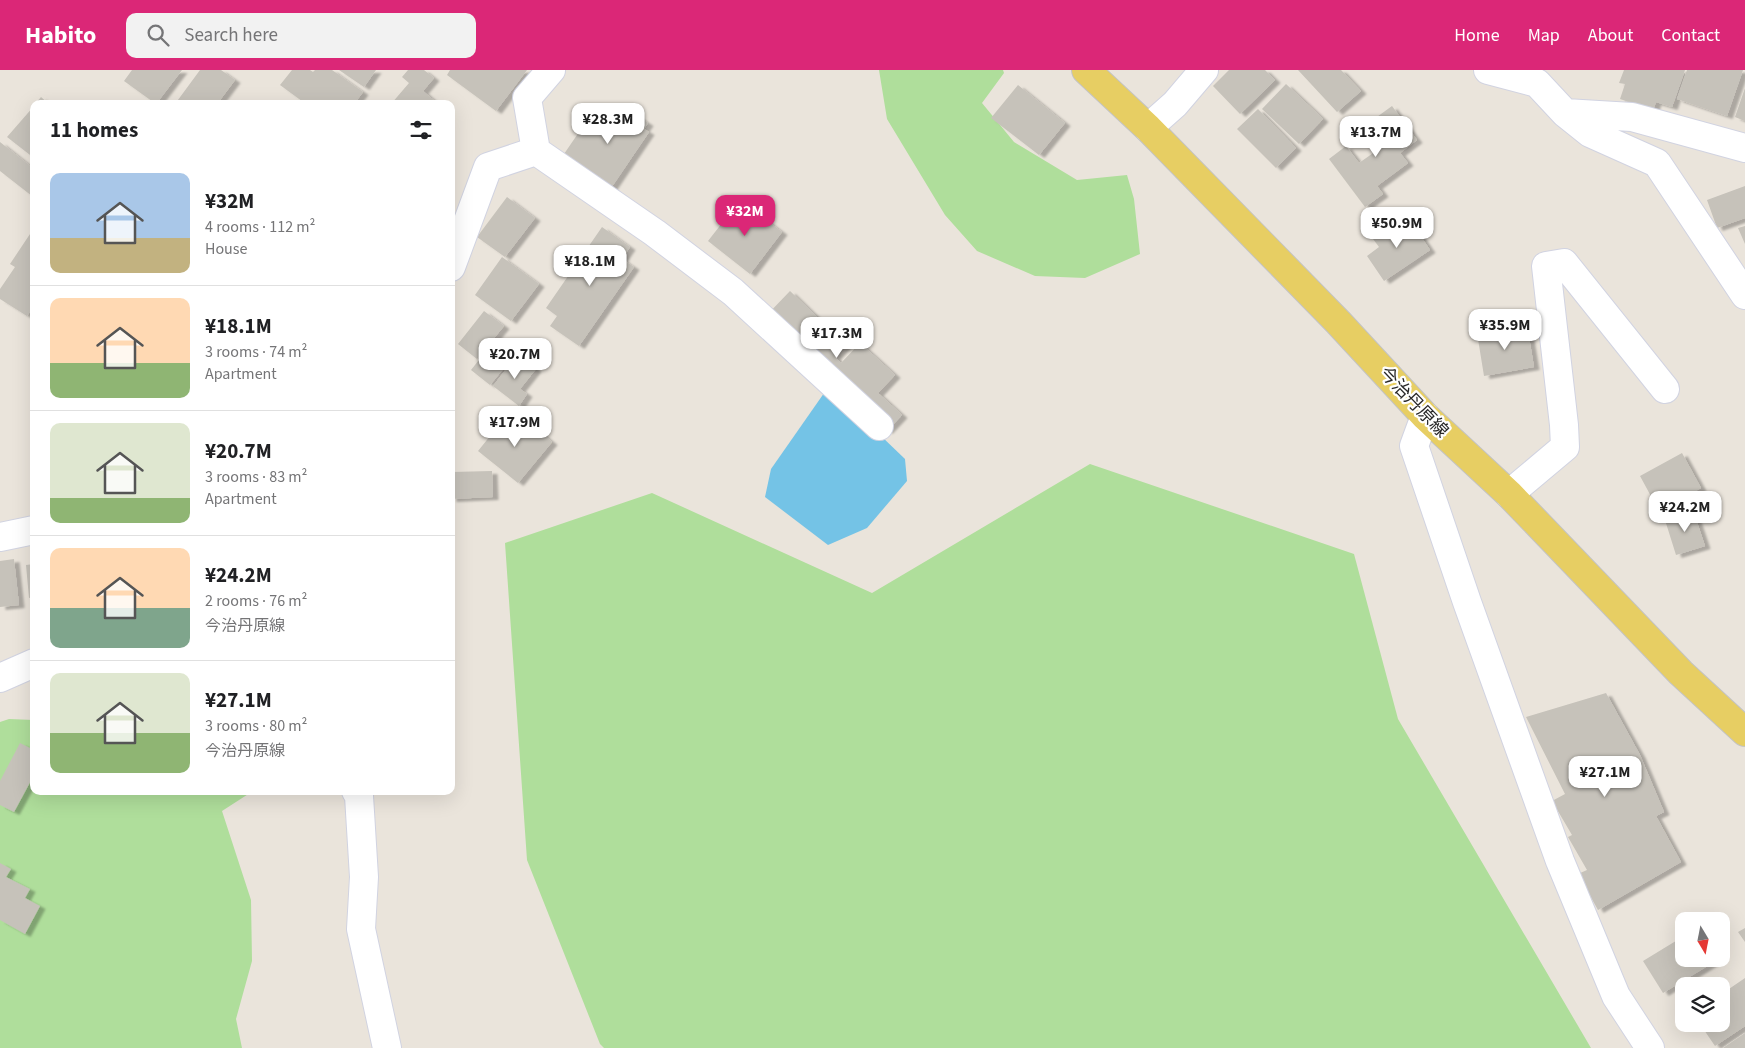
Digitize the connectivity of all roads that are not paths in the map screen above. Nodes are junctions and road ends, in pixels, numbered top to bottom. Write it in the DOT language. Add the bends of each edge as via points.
graph roads {
  1 [pos="551,70"];
  2 [pos="1086,70"];
  3 [pos="1204,70"];
  4 [pos="1488,70"];
  5 [pos="1565,113"];
  6 [pos="1148,128"];
  7 [pos="1745,148"];
  8 [pos="536,151"];
  9 [pos="458,225"];
  10 [pos="455,243"];
  11 [pos="1745,295"];
  12 [pos="1665,389"];
  13 [pos="1425,416"];
  14 [pos="879,426"];
  15 [pos="1509,494"];
  16 [pos="30,531"];
  17 [pos="0,537"];
  18 [pos="30,665"];
  19 [pos="0,678"];
  20 [pos="1745,732"];
  21 [pos="358,795"];
  22 [pos="387,1048"];
  23 [pos="1650,1048"];
  1 -- 8 [label="street" via="527,98"];
  2 -- 6 [label="main road, 今治丹原線"];
  3 -- 6 [label="street" via="1175,104"];
  4 -- 5 [label="street" via="1537,83"];
  5 -- 7 [label="street" via="1632,117"];
  5 -- 11 [label="street" via="1590,133 1657,163"];
  6 -- 13 [label="main road, 今治丹原線"];
  8 -- 9 [label="street" via="488,167"];
  8 -- 14 [label="street" via="655,233 733,292"];
  9 -- 10 [label="street"];
  12 -- 15 [label="street" via="1564,263 1546,266 1565,447"];
  13 -- 15 [label="main road, 今治丹原線"];
  13 -- 23 [label="street" via="1414,446 1467,602 1571,888 1616,996"];
  15 -- 20 [label="main road, 今治丹原線" via="1681,673"];
  16 -- 17 [label="street"];
  18 -- 19 [label="street"];
  21 -- 22 [label="street" via="364,877 361,929"];
}
